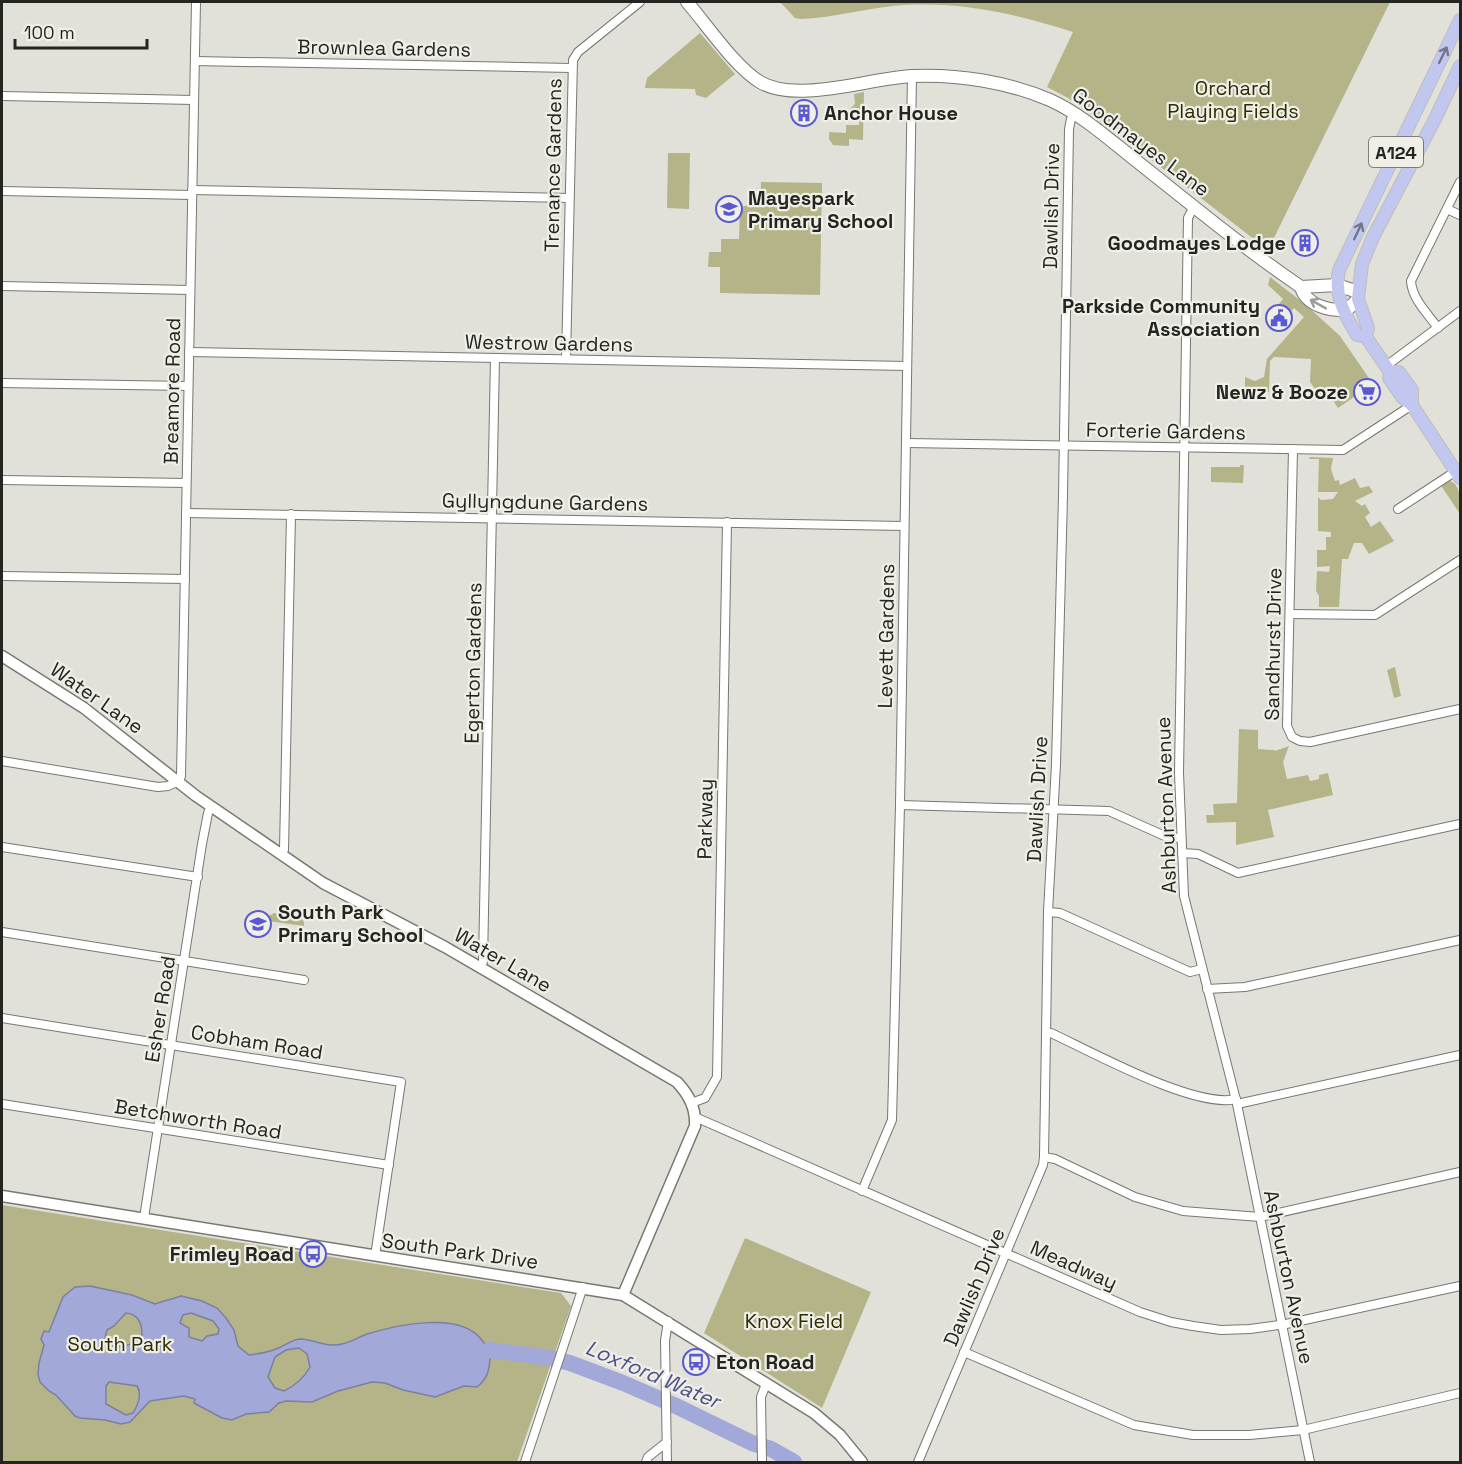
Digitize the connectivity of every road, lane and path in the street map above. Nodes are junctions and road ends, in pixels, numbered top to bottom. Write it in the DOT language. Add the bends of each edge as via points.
graph roads {
  1 [pos="196,2"];
  2 [pos="640,2"];
  3 [pos="687,2"];
  4 [pos="1461,20"];
  5 [pos="195,61"];
  6 [pos="1461,66"];
  7 [pos="572,68"];
  8 [pos="912,76"];
  9 [pos="2,96"];
  10 [pos="194,100"];
  11 [pos="1074,114"];
  12 [pos="1396,153"];
  13 [pos="1413,161"];
  14 [pos="1461,182"];
  15 [pos="2,191"];
  16 [pos="192,192"];
  17 [pos="569,198"];
  18 [pos="1194,206"];
  19 [pos="1447,209"];
  20 [pos="1461,215"];
  21 [pos="1337,285"];
  22 [pos="2,286"];
  23 [pos="1301,287"];
  24 [pos="190,290"];
  25 [pos="1358,295"];
  26 [pos="1342,310"];
  27 [pos="1461,311"];
  28 [pos="1438,328"];
  29 [pos="1366,337"];
  30 [pos="189,352"];
  31 [pos="495,358"];
  32 [pos="566,360"];
  33 [pos="907,366"];
  34 [pos="1388,369"];
  35 [pos="2,383"];
  36 [pos="188,386"];
  37 [pos="1412,405"];
  38 [pos="906,444"];
  39 [pos="1063,446"];
  40 [pos="1184,447"];
  41 [pos="1293,449"];
  42 [pos="1459,474"];
  43 [pos="2,480"];
  44 [pos="186,483"];
  45 [pos="1398,509"];
  46 [pos="186,513"];
  47 [pos="291,514"];
  48 [pos="492,518"];
  49 [pos="727,522"];
  50 [pos="904,526"];
  51 [pos="1461,560"];
  52 [pos="2,576"];
  53 [pos="185,579"];
  54 [pos="1290,614"];
  55 [pos="2,656"];
  56 [pos="1461,709"];
  57 [pos="2,761"];
  58 [pos="179,782"];
  59 [pos="900,805"];
  60 [pos="211,806"];
  61 [pos="1053,809"];
  62 [pos="1461,824"];
  63 [pos="1181,838"];
  64 [pos="2,847"];
  65 [pos="1182,853"];
  66 [pos="281,855"];
  67 [pos="198,877"];
  68 [pos="1048,912"];
  69 [pos="2,932"];
  70 [pos="1461,940"];
  71 [pos="185,961"];
  72 [pos="480,968"];
  73 [pos="1202,969"];
  74 [pos="304,980"];
  75 [pos="1207,989"];
  76 [pos="2,1018"];
  77 [pos="1047,1033"];
  78 [pos="171,1045"];
  79 [pos="1461,1055"];
  80 [pos="1237,1102"];
  81 [pos="691,1103"];
  82 [pos="2,1104"];
  83 [pos="695,1117"];
  84 [pos="157,1130"];
  85 [pos="1044,1157"];
  86 [pos="389,1165"];
  87 [pos="1461,1172"];
  88 [pos="862,1191"];
  89 [pos="2,1196"];
  90 [pos="1260,1217"];
  91 [pos="144,1218"];
  92 [pos="1006,1253"];
  93 [pos="375,1256"];
  94 [pos="1461,1286"];
  95 [pos="584,1287"];
  96 [pos="622,1295"];
  97 [pos="668,1321"];
  98 [pos="1282,1324"];
  99 [pos="964,1352"];
  100 [pos="766,1384"];
  101 [pos="1461,1393"];
  102 [pos="1303,1430"];
  103 [pos="667,1442"];
  104 [pos="525,1462"];
  105 [pos="646,1462"];
  106 [pos="668,1462"];
  107 [pos="762,1462"];
  108 [pos="862,1462"];
  109 [pos="918,1462"];
  110 [pos="1310,1462"];
  1 -- 5 [label="street, Breamore Road"];
  2 -- 7 [label="street, Trenance Gardens" via="578,52"];
  3 -- 8 [label="main road, Goodmayes Lane" via="745,70 772,88 797,91"];
  12 -- 4 [label="main road, A124, one-way"];
  5 -- 7 [label="street, Brownlea Gardens"];
  5 -- 10 [label="street, Breamore Road"];
  6 -- 13 [label="main road, A124"];
  7 -- 17 [label="street, Trenance Gardens"];
  8 -- 11 [label="main road, Goodmayes Lane" via="1009,87 1044,98"];
  8 -- 33 [label="street, Levett Gardens"];
  9 -- 10 [label="street"];
  10 -- 16 [label="street, Breamore Road"];
  11 -- 18 [label="main road, Goodmayes Lane"];
  11 -- 39 [label="street, Dawlish Drive" via="1069,129"];
  12 -- 13 [label="main road"];
  21 -- 12 [label="main road, A124, one-way" via="1339,270"];
  13 -- 25 [label="main road, A124" via="1372,237 1362,264"];
  14 -- 19 [label="street"];
  15 -- 16 [label="street"];
  16 -- 17 [label="street"];
  16 -- 24 [label="street, Breamore Road"];
  17 -- 32 [label="street, Trenance Gardens"];
  18 -- 23 [label="main road, Goodmayes Lane"];
  18 -- 40 [label="street, Ashburton Avenue" via="1188,218"];
  19 -- 20 [label="street"];
  19 -- 28 [label="street" via="1412,281 1412,290"];
  21 -- 23 [label="main road"];
  21 -- 25 [label="main road"];
  21 -- 26 [label="main road, A124"];
  22 -- 24 [label="street"];
  26 -- 23 [label="main road, Goodmayes Lane, one-way" via="1317,305 1303,294"];
  24 -- 30 [label="street, Breamore Road"];
  25 -- 26 [label="main road" via="1352,307"];
  25 -- 29 [label="main road, A124" via="1368,328"];
  26 -- 29 [label="main road, A124" via="1357,335"];
  27 -- 28 [label="street"];
  28 -- 34 [label="street"];
  29 -- 34 [label="main road, A124"];
  30 -- 31 [label="street, Westrow Gardens"];
  30 -- 36 [label="street, Breamore Road"];
  31 -- 32 [label="street, Westrow Gardens"];
  31 -- 48 [label="street, Egerton Gardens"];
  32 -- 33 [label="street, Westrow Gardens"];
  33 -- 38 [label="street, Levett Gardens"];
  34 -- 37 [label="main road, A124" via="1389,378"];
  35 -- 36 [label="street"];
  36 -- 44 [label="street, Breamore Road"];
  37 -- 41 [label="street, Forterie Gardens" via="1346,449"];
  37 -- 42 [label="main road, A124"];
  38 -- 39 [label="street, Forterie Gardens"];
  38 -- 50 [label="street, Levett Gardens"];
  39 -- 40 [label="street, Forterie Gardens"];
  39 -- 61 [label="street, Dawlish Drive"];
  40 -- 41 [label="street, Forterie Gardens"];
  40 -- 63 [label="street, Ashburton Avenue"];
  41 -- 54 [label="street, Sandhurst Drive"];
  42 -- 45 [label="street"];
  43 -- 44 [label="street"];
  44 -- 46 [label="street, Breamore Road"];
  46 -- 47 [label="street, Gyllyngdune Gardens"];
  46 -- 53 [label="street, Breamore Road"];
  47 -- 48 [label="street, Gyllyngdune Gardens"];
  47 -- 66 [label="street"];
  48 -- 49 [label="street, Gyllyngdune Gardens"];
  48 -- 72 [label="street, Egerton Gardens"];
  49 -- 50 [label="street, Gyllyngdune Gardens"];
  49 -- 81 [label="street, Parkway" via="717,1077 705,1098"];
  50 -- 59 [label="street, Levett Gardens"];
  51 -- 54 [label="street" via="1375,615"];
  52 -- 53 [label="street"];
  53 -- 58 [label="street, Breamore Road"];
  54 -- 56 [label="street, Sandhurst Drive" via="1287,726 1296,740 1310,742"];
  55 -- 58 [label="street, Water Lane" via="84,708"];
  57 -- 58 [label="street" via="158,787"];
  58 -- 60 [label="street, Water Lane"];
  59 -- 61 [label="street"];
  59 -- 88 [label="street, Levett Gardens" via="892,1120"];
  60 -- 66 [label="street, Water Lane"];
  60 -- 67 [label="street, Esher Road"];
  61 -- 63 [label="street" via="1109,811 1167,837"];
  61 -- 68 [label="street, Dawlish Drive"];
  62 -- 65 [label="street" via="1238,873 1198,854"];
  63 -- 65 [label="street, Ashburton Avenue"];
  64 -- 67 [label="street"];
  65 -- 73 [label="street, Ashburton Avenue" via="1184,896"];
  66 -- 72 [label="street, Water Lane" via="323,883"];
  67 -- 71 [label="street, Esher Road"];
  68 -- 73 [label="street" via="1060,913 1190,972"];
  68 -- 77 [label="street, Dawlish Drive"];
  69 -- 71 [label="street"];
  70 -- 75 [label="street" via="1245,987"];
  71 -- 74 [label="street"];
  71 -- 78 [label="street, Esher Road"];
  72 -- 81 [label="street, Water Lane" via="677,1082"];
  73 -- 75 [label="street, Ashburton Avenue"];
  75 -- 80 [label="street, Ashburton Avenue"];
  76 -- 78 [label="street, Cobham Road"];
  77 -- 80 [label="street" via="1185,1093"];
  77 -- 85 [label="street, Dawlish Drive"];
  78 -- 84 [label="street, Esher Road"];
  78 -- 86 [label="street, Cobham Road" via="401,1082"];
  79 -- 80 [label="street"];
  80 -- 90 [label="street, Ashburton Avenue"];
  81 -- 83 [label="street, Water Lane"];
  82 -- 84 [label="street, Betchworth Road"];
  83 -- 88 [label="street, Meadway"];
  83 -- 96 [label="street" via="687,1147"];
  84 -- 86 [label="street, Betchworth Road"];
  84 -- 91 [label="street, Esher Road"];
  85 -- 90 [label="street" via="1135,1197 1183,1211"];
  85 -- 92 [label="street, Dawlish Drive"];
  86 -- 93 [label="street"];
  87 -- 90 [label="street"];
  88 -- 92 [label="street, Meadway"];
  89 -- 91 [label="street, South Park Drive"];
  90 -- 98 [label="street, Ashburton Avenue"];
  91 -- 93 [label="street, South Park Drive"];
  92 -- 98 [label="street, Meadway" via="1171,1322 1221,1330"];
  92 -- 99 [label="street, Dawlish Drive"];
  93 -- 95 [label="street, South Park Drive"];
  94 -- 98 [label="street, Meadway"];
  95 -- 96 [label="street, South Park Drive"];
  95 -- 104 [label="street"];
  96 -- 97 [label="street, South Park Drive"];
  97 -- 100 [label="street, South Park Drive"];
  97 -- 103 [label="street" via="664,1341"];
  98 -- 102 [label="street, Ashburton Avenue"];
  99 -- 102 [label="street" via="1134,1425 1193,1435"];
  99 -- 109 [label="street, Dawlish Drive"];
  100 -- 107 [label="street" via="760,1396"];
  100 -- 108 [label="street, South Park Drive" via="814,1413 840,1435"];
  101 -- 102 [label="street"];
  102 -- 110 [label="street, Ashburton Avenue"];
  103 -- 105 [label="street"];
  103 -- 106 [label="street"];
}
